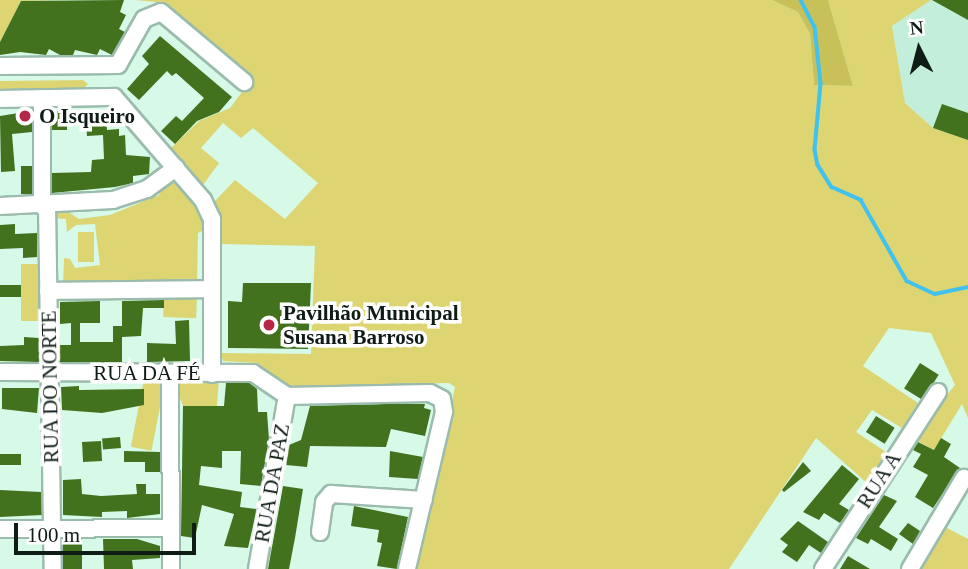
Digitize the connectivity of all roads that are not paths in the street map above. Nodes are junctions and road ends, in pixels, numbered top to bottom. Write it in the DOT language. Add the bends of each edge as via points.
graph roads {
  1 [pos="0,66"];
  2 [pos="108,66"];
  3 [pos="244,82"];
  4 [pos="107,96"];
  5 [pos="42,98"];
  6 [pos="0,99"];
  7 [pos="176,168"];
  8 [pos="0,206"];
  9 [pos="45,206"];
  10 [pos="212,289"];
  11 [pos="48,291"];
  12 [pos="0,372"];
  13 [pos="49,373"];
  14 [pos="212,373"];
  15 [pos="170,374"];
  16 [pos="938,392"];
  17 [pos="287,396"];
  18 [pos="964,478"];
  19 [pos="424,500"];
  20 [pos="51,526"];
  21 [pos="170,528"];
  22 [pos="0,529"];
  23 [pos="320,532"];
  24 [pos="52,569"];
  25 [pos="171,569"];
  26 [pos="257,569"];
  27 [pos="407,569"];
  28 [pos="823,569"];
  29 [pos="909,569"];
  1 -- 2 [label="street"];
  2 -- 3 [label="street" via="121,63 148,15 161,12"];
  2 -- 4 [label="street"];
  4 -- 5 [label="street"];
  4 -- 7 [label="street" via="120,102"];
  5 -- 6 [label="street"];
  5 -- 9 [label="street, RUA DO NORTE"];
  7 -- 9 [label="street" via="125,197"];
  7 -- 10 [label="street" via="212,213"];
  8 -- 9 [label="street"];
  9 -- 11 [label="street, RUA DO NORTE"];
  10 -- 11 [label="street"];
  10 -- 14 [label="street"];
  11 -- 13 [label="street, RUA DO NORTE"];
  12 -- 13 [label="street, RUA DA FÉ"];
  13 -- 15 [label="street, RUA DA FÉ"];
  13 -- 20 [label="street, RUA DO NORTE"];
  14 -- 15 [label="street, RUA DA FÉ"];
  14 -- 17 [label="street, RUA DA FÉ" via="253,373"];
  15 -- 21 [label="street"];
  16 -- 28 [label="street, RUA A"];
  17 -- 19 [label="street" via="430,393 442,400 444,412"];
  17 -- 26 [label="street, RUA DA PAZ"];
  18 -- 29 [label="street"];
  19 -- 23 [label="street" via="331,494 324,502"];
  19 -- 27 [label="street"];
  20 -- 21 [label="street"];
  20 -- 22 [label="street"];
  20 -- 24 [label="street, RUA DO NORTE"];
  21 -- 25 [label="street"];
}
